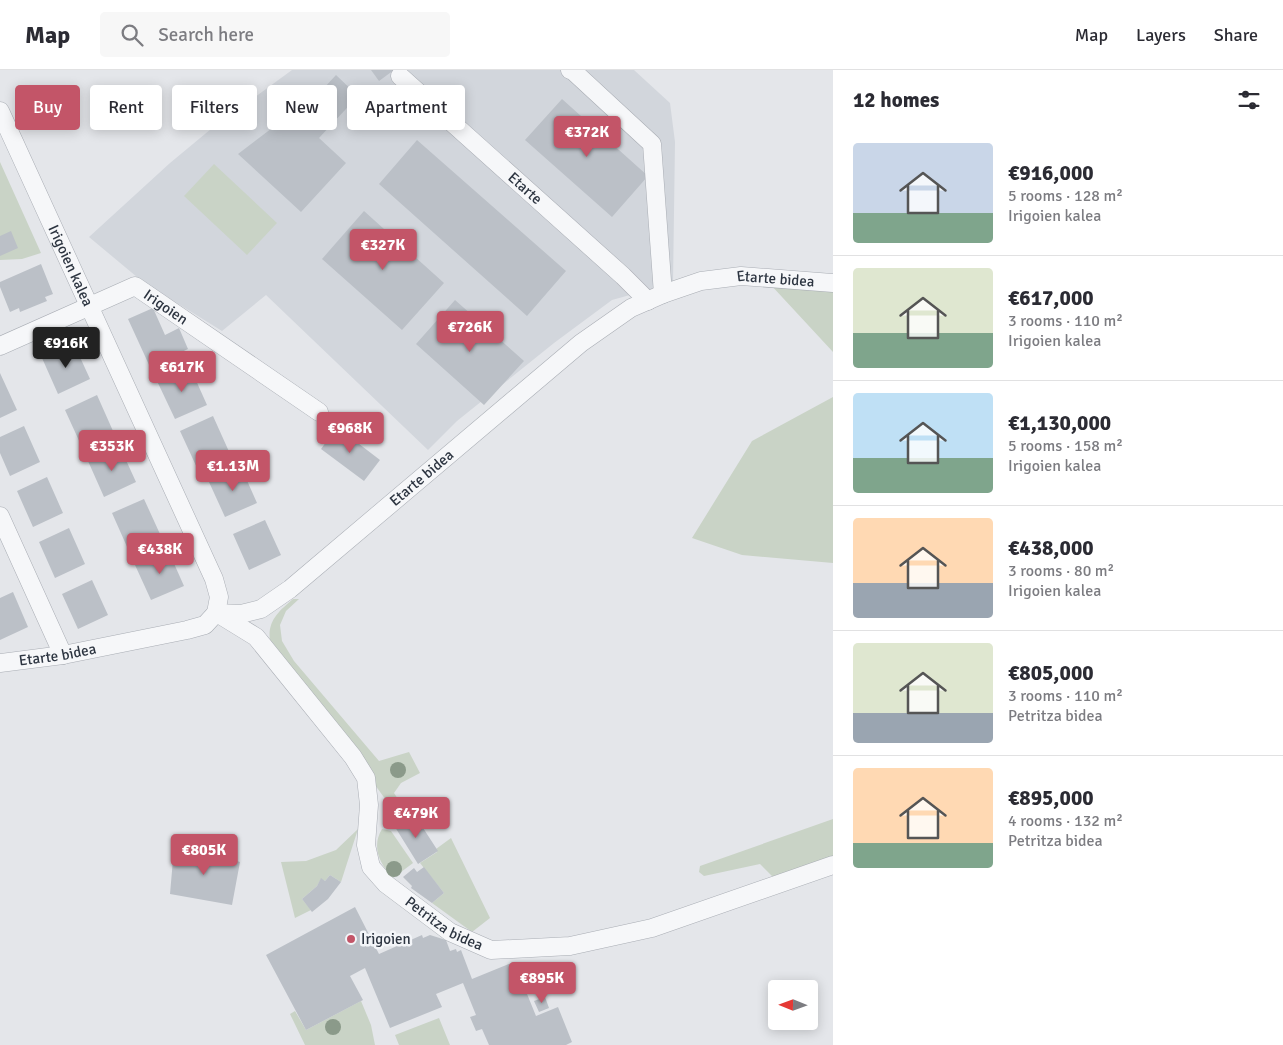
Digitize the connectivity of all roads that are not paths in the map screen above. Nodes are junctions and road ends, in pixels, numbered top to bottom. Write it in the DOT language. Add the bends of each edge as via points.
graph roads {
  1 [pos="570,70"];
  2 [pos="400,76"];
  3 [pos="0,111"];
  4 [pos="833,283"];
  5 [pos="655,298"];
  6 [pos="90,306"];
  7 [pos="0,346"];
  8 [pos="319,412"];
  9 [pos="0,516"];
  10 [pos="216,613"];
  11 [pos="63,655"];
  12 [pos="0,662"];
  13 [pos="833,865"];
  1 -- 5 [label="street" via="652,144"];
  2 -- 5 [label="street, Etarte" via="615,270"];
  3 -- 6 [label="street, Irigoien kalea"];
  4 -- 5 [label="street, Etarte bidea" via="741,276 701,281"];
  5 -- 10 [label="street, Etarte bidea" via="631,308 581,343 290,589 261,609 241,614"];
  6 -- 7 [label="street, Irigoien"];
  6 -- 8 [label="street, Irigoien" via="135,286"];
  6 -- 10 [label="street, Irigoien kalea" via="214,579 219,597"];
  9 -- 11 [label="street"];
  10 -- 11 [label="street, Etarte bidea" via="205,625 187,630"];
  10 -- 13 [label="street, Petritza bidea" via="256,637 353,757 366,778 370,804 366,845 371,867 386,884 450,932 491,950 570,946 652,928"];
  11 -- 12 [label="street, Etarte bidea"];
}
